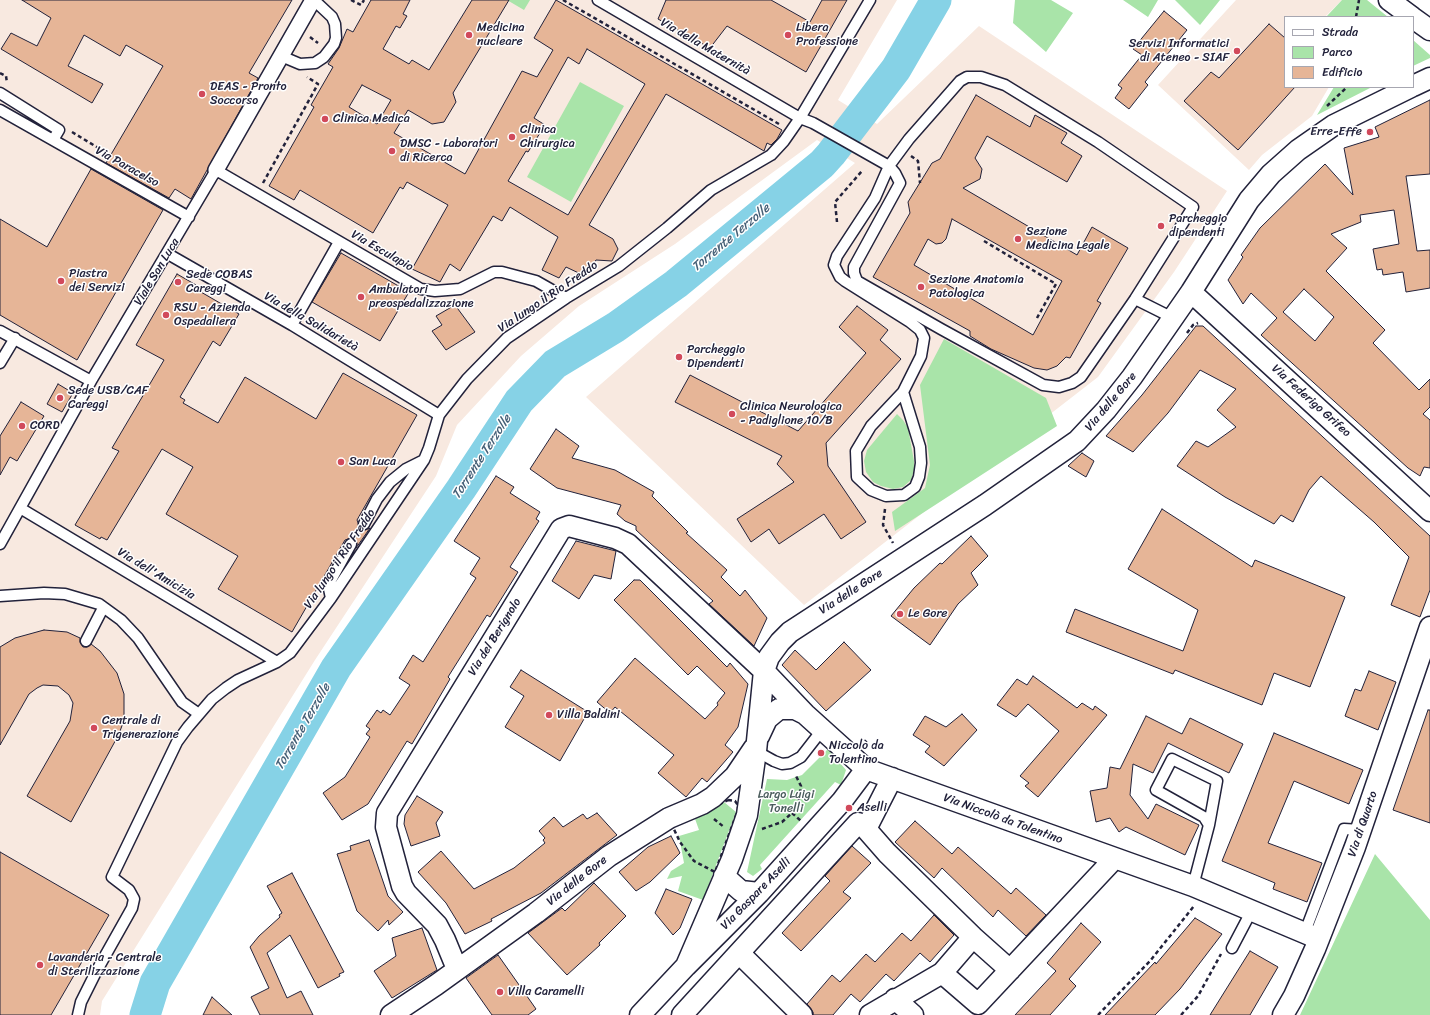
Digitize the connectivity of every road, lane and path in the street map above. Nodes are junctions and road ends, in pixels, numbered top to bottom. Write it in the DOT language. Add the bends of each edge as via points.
graph roads {
  1 [pos="314,0"];
  2 [pos="351,0"];
  3 [pos="364,0"];
  4 [pos="563,0"];
  5 [pos="598,0"];
  6 [pos="870,0"];
  7 [pos="1360,0"];
  8 [pos="1389,0"];
  9 [pos="1356,16"];
  10 [pos="1412,16"];
  11 [pos="1414,18"];
  12 [pos="1430,30"];
  13 [pos="281,56"];
  14 [pos="0,73"];
  15 [pos="305,76"];
  16 [pos="1430,78"];
  17 [pos="1414,86"];
  18 [pos="1346,88"];
  19 [pos="1410,88"];
  20 [pos="4,90"];
  21 [pos="0,110"];
  22 [pos="1327,112"];
  23 [pos="800,118"];
  24 [pos="783,126"];
  25 [pos="68,129"];
  26 [pos="53,140"];
  27 [pos="111,156"];
  28 [pos="889,166"];
  29 [pos="216,170"];
  30 [pos="862,171"];
  31 [pos="257,193"];
  32 [pos="189,217"];
  33 [pos="837,222"];
  34 [pos="859,223"];
  35 [pos="984,241"];
  36 [pos="339,242"];
  37 [pos="863,248"];
  38 [pos="168,254"];
  39 [pos="1191,292"];
  40 [pos="566,298"];
  41 [pos="1135,299"];
  42 [pos="1037,318"];
  43 [pos="1173,318"];
  44 [pos="292,325"];
  45 [pos="0,331"];
  46 [pos="15,338"];
  47 [pos="0,363"];
  48 [pos="91,381"];
  49 [pos="903,392"];
  50 [pos="439,414"];
  51 [pos="424,460"];
  52 [pos="886,496"];
  53 [pos="20,508"];
  54 [pos="1430,510"];
  55 [pos="364,524"];
  56 [pos="0,544"];
  57 [pos="351,544"];
  58 [pos="894,545"];
  59 [pos="0,596"];
  60 [pos="17,596"];
  61 [pos="331,598"];
  62 [pos="0,603"];
  63 [pos="103,608"];
  64 [pos="1430,627"];
  65 [pos="86,641"];
  66 [pos="277,662"];
  67 [pos="764,672"];
  68 [pos="802,711"];
  69 [pos="199,714"];
  70 [pos="822,730"];
  71 [pos="757,745"];
  72 [pos="790,763"];
  73 [pos="866,769"];
  74 [pos="892,778"];
  75 [pos="707,810"];
  76 [pos="1209,825"];
  77 [pos="866,829"];
  78 [pos="731,830"];
  79 [pos="756,831"];
  80 [pos="1114,859"];
  81 [pos="724,876"];
  82 [pos="1199,889"];
  83 [pos="758,893"];
  84 [pos="1252,910"];
  85 [pos="1312,935"];
  86 [pos="973,937"];
  87 [pos="1228,948"];
  88 [pos="738,953"];
  89 [pos="686,966"];
  90 [pos="457,969"];
  91 [pos="1010,970"];
  92 [pos="942,973"];
  93 [pos="895,999"];
  94 [pos="78,1015"];
  95 [pos="391,1015"];
  96 [pos="640,1015"];
  97 [pos="682,1015"];
  98 [pos="802,1015"];
  99 [pos="870,1015"];
  100 [pos="913,1015"];
  101 [pos="1098,1015"];
  102 [pos="1181,1015"];
  103 [pos="1283,1015"];
  1 -- 13 [label="street, Viale San Luca"];
  1 -- 13 [label="lane" via="332,17 335,24 334,44 324,57 315,63 300,64"];
  2 -- 3 [label="path" via="361,5"];
  4 -- 24 [label="path"];
  5 -- 23 [label="lane, Via della Maternità"];
  6 -- 23 [label="lane, Via lungo il Rio Freddo"];
  7 -- 9 [label="path"];
  8 -- 10 [label="street"];
  11 -- 12 [label="street"];
  13 -- 29 [label="street, Viale San Luca"];
  14 -- 20 [label="path" via="6,76"];
  15 -- 31 [label="path" via="318,84"];
  16 -- 17 [label="street, Via delle Gore"];
  18 -- 22 [label="path" via="1325,108"];
  19 -- 39 [label="street, Via delle Gore" via="1334,125 1278,166 1250,200"];
  20 -- 26 [label="lane" via="59,130"];
  21 -- 26 [label="lane, Via Paracelso"];
  23 -- 28 [label="lane, Via della Maternità"];
  23 -- 40 [label="lane, Via lungo il Rio Freddo" via="771,155 711,190 632,256"];
  25 -- 27 [label="path"];
  26 -- 32 [label="lane, Via Paracelso"];
  28 -- 34 [label="lane" via="875,198"];
  28 -- 37 [label="lane" via="900,183"];
  28 -- 41 [label="lane" via="960,81 967,77 981,77 1005,85 1098,142 1193,207"];
  29 -- 31 [label="lane, Via Esculapio"];
  29 -- 32 [label="lane, Viale San Luca"];
  30 -- 33 [label="path" via="835,202"];
  31 -- 36 [label="lane, Via Esculapio"];
  32 -- 38 [label="lane, Viale San Luca"];
  34 -- 37 [label="lane"];
  34 -- 49 [label="lane" via="834,265 845,282 920,330 924,338 921,356"];
  35 -- 42 [label="path" via="1056,284"];
  36 -- 40 [label="lane, Via Esculapio" via="421,288 435,291 460,289 494,272 502,272 536,282"];
  36 -- 44 [label="lane"];
  37 -- 41 [label="lane" via="854,267 857,281 1032,380 1052,387 1066,385 1081,377"];
  38 -- 44 [label="lane, Via della Solidarietà"];
  38 -- 48 [label="lane, Viale San Luca"];
  39 -- 43 [label="street, Via delle Gore"];
  39 -- 54 [label="street, Via Federigo Grifeo"];
  40 -- 50 [label="lane, Via lungo il Rio Freddo" via="507,338 467,379"];
  41 -- 43 [label="lane"];
  43 -- 67 [label="street, Via delle Gore" via="1132,377 1077,441 986,505 790,632 769,656"];
  44 -- 50 [label="lane, Via della Solidarietà"];
  45 -- 46 [label="lane"];
  46 -- 47 [label="lane"];
  46 -- 48 [label="lane"];
  48 -- 53 [label="lane, Viale San Luca"];
  49 -- 52 [label="lane" via="920,447 919,477 915,486 904,495"];
  49 -- 52 [label="lane" via="871,426 856,451 857,476 871,490"];
  50 -- 51 [label="lane, Via lungo il Rio Freddo"];
  51 -- 55 [label="lane" via="406,469 390,482 377,499"];
  51 -- 61 [label="lane, Via lungo il Rio Freddo"];
  52 -- 58 [label="path" via="883,525"];
  53 -- 56 [label="lane, Viale San Luca"];
  53 -- 66 [label="lane, Via dell'Amicizia"];
  57 -- 61 [label="lane" via="331,580"];
  59 -- 60 [label="lane"];
  60 -- 62 [label="lane"];
  60 -- 63 [label="lane" via="65,594 99,604"];
  61 -- 66 [label="lane, Via lungo il Rio Freddo" via="290,653"];
  63 -- 65 [label="lane"];
  63 -- 69 [label="lane" via="122,620 138,638 182,702"];
  64 -- 85 [label="street, Via di Quarto" via="1361,830"];
  66 -- 69 [label="lane, Via lungo il Rio Freddo" via="226,688"];
  67 -- 68 [label="street"];
  67 -- 71 [label="street, Via delle Gore"];
  67 -- 90 [label="street, Via del Berignolo" via="628,544 616,538 569,526 561,529 387,813 386,827 402,886 437,925"];
  68 -- 70 [label="street"];
  68 -- 71 [label="street" via="779,709 764,724"];
  69 -- 94 [label="lane, Via lungo il Rio Freddo" via="177,742 112,877 129,890 134,899 132,908 93,978 81,1002"];
  70 -- 72 [label="lane" via="801,757"];
  70 -- 73 [label="street, Via Niccolò da Tolentino"];
  71 -- 72 [label="lane" via="774,761"];
  71 -- 81 [label="street" via="748,815"];
  71 -- 90 [label="street, Via delle Gore" via="746,763 713,797 669,818 609,856 536,913"];
  72 -- 79 [label="path" via="801,786 799,799 792,813 774,826"];
  73 -- 74 [label="street, Via Niccolò da Tolentino"];
  73 -- 83 [label="street, Via Gaspare Aselli" via="842,801"];
  74 -- 77 [label="street"];
  74 -- 80 [label="street, Via Niccolò da Tolentino"];
  75 -- 78 [label="path" via="721,825"];
  75 -- 78 [label="path" via="728,800 735,801 738,810"];
  75 -- 78 [label="path" via="671,823 680,842 694,861 715,872"];
  76 -- 76 [label="lane" via="1217,781 1172,759 1156,790 1204,817"];
  76 -- 82 [label="lane"];
  77 -- 86 [label="street"];
  77 -- 88 [label="street" via="858,823"];
  80 -- 82 [label="street, Via Niccolò da Tolentino"];
  80 -- 91 [label="street"];
  81 -- 83 [label="street" via="742,891"];
  81 -- 89 [label="street"];
  82 -- 84 [label="street, Via Niccolò da Tolentino"];
  82 -- 101 [label="path" via="1150,961"];
  83 -- 89 [label="street, Via Gaspare Aselli"];
  84 -- 85 [label="street, Via Niccolò da Tolentino"];
  84 -- 87 [label="lane"];
  85 -- 103 [label="street, Via di Quarto" via="1294,996"];
  86 -- 91 [label="street"];
  86 -- 92 [label="street"];
  87 -- 102 [label="path" via="1198,996"];
  88 -- 97 [label="street"];
  88 -- 98 [label="street"];
  89 -- 96 [label="street, Via Gaspare Aselli"];
  90 -- 95 [label="street, Via delle Gore"];
  91 -- 92 [label="street" via="978,1004"];
  92 -- 93 [label="street"];
  93 -- 99 [label="street"];
  93 -- 100 [label="street"];
}
